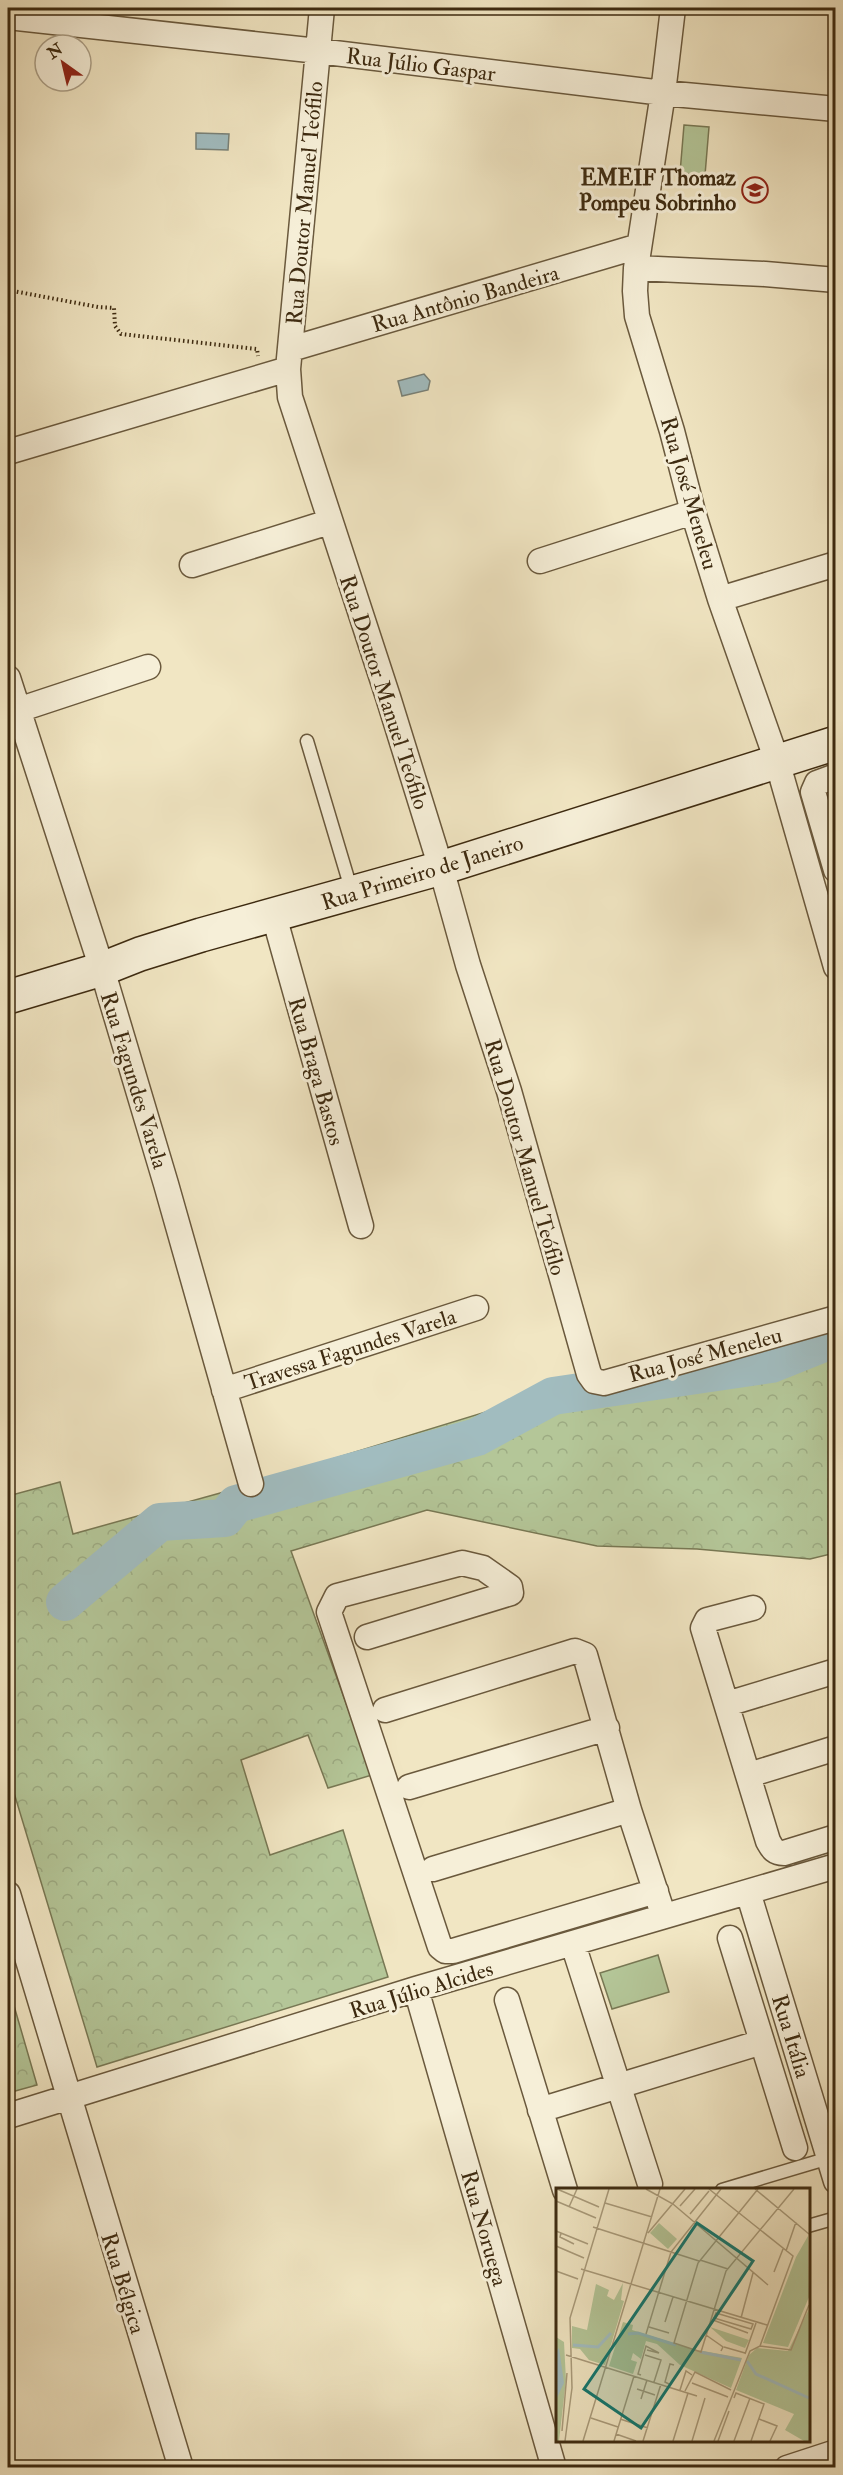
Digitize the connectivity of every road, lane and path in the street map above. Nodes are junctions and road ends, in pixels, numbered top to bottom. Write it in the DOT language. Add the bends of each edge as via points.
graph roads {
  1 [pos="322,8"];
  2 [pos="673,8"];
  3 [pos="8,17"];
  4 [pos="318,51"];
  5 [pos="663,93"];
  6 [pos="836,110"];
  7 [pos="637,257"];
  8 [pos="836,280"];
  9 [pos="8,290"];
  10 [pos="289,359"];
  11 [pos="261,378"];
  12 [pos="8,452"];
  13 [pos="693,512"];
  14 [pos="329,522"];
  15 [pos="540,561"];
  16 [pos="836,564"];
  17 [pos="192,566"];
  18 [pos="720,599"];
  19 [pos="148,667"];
  20 [pos="8,678"];
  21 [pos="18,710"];
  22 [pos="308,741"];
  23 [pos="836,743"];
  24 [pos="777,761"];
  25 [pos="836,776"];
  26 [pos="834,856"];
  27 [pos="441,868"];
  28 [pos="352,893"];
  29 [pos="274,916"];
  30 [pos="836,967"];
  31 [pos="102,969"];
  32 [pos="8,997"];
  33 [pos="361,1226"];
  34 [pos="476,1308"];
  35 [pos="836,1318"];
  36 [pos="585,1363"];
  37 [pos="224,1390"];
  38 [pos="251,1484"];
  39 [pos="753,1608"];
  40 [pos="367,1637"];
  41 [pos="836,1671"];
  42 [pos="727,1704"];
  43 [pos="385,1710"];
  44 [pos="607,1728"];
  45 [pos="836,1748"];
  46 [pos="748,1775"];
  47 [pos="409,1787"];
  48 [pos="629,1810"];
  49 [pos="836,1837"];
  50 [pos="836,1866"];
  51 [pos="433,1869"];
  52 [pos="656,1891"];
  53 [pos="748,1892"];
  54 [pos="8,1894"];
  55 [pos="663,1917"];
  56 [pos="730,1938"];
  57 [pos="573,1944"];
  58 [pos="416,1989"];
  59 [pos="507,2000"];
  60 [pos="762,2042"];
  61 [pos="619,2085"];
  62 [pos="69,2098"];
  63 [pos="540,2110"];
  64 [pos="8,2116"];
  65 [pos="795,2148"];
  66 [pos="829,2158"];
  67 [pos="836,2181"];
  68 [pos="650,2184"];
  69 [pos="564,2188"];
  70 [pos="729,2188"];
  71 [pos="836,2218"];
  72 [pos="810,2225"];
  73 [pos="836,2452"];
  74 [pos="180,2468"];
  75 [pos="554,2468"];
  76 [pos="787,2468"];
  1 -- 4 [label="street, Rua Doutor Manuel Teófilo"];
  2 -- 5 [label="street, Rua José Meneleu"];
  3 -- 4 [label="street, Rua Júlio Gaspar"];
  4 -- 5 [label="street, Rua Júlio Gaspar"];
  4 -- 10 [label="street, Rua Doutor Manuel Teófilo"];
  5 -- 6 [label="street, Rua Júlio Gaspar"];
  5 -- 7 [label="street, Rua José Meneleu"];
  7 -- 8 [label="street"];
  7 -- 10 [label="street, Rua Antônio Bandeira"];
  7 -- 13 [label="street, Rua José Meneleu" via="638,316"];
  9 -- 11 [label="path" via="114,308 115,326 121,334 257,349"];
  10 -- 11 [label="street, Rua Antônio Bandeira"];
  10 -- 14 [label="street, Rua Doutor Manuel Teófilo" via="290,397"];
  11 -- 12 [label="street, Rua Antônio Bandeira"];
  13 -- 15 [label="street"];
  13 -- 18 [label="street, Rua José Meneleu"];
  14 -- 17 [label="street"];
  14 -- 27 [label="street, Rua Doutor Manuel Teófilo"];
  16 -- 18 [label="street"];
  18 -- 24 [label="street, Rua José Meneleu"];
  19 -- 21 [label="street"];
  20 -- 21 [label="street, Rua Fagundes Varela"];
  21 -- 31 [label="street, Rua Fagundes Varela"];
  22 -- 28 [label="lane"];
  23 -- 24 [label="street, Rua Primeiro de Janeiro"];
  24 -- 27 [label="street, Rua Primeiro de Janeiro"];
  24 -- 30 [label="street, Rua José Meneleu"];
  25 -- 26 [label="street" via="817,783 813,792"];
  27 -- 28 [label="street, Rua Primeiro de Janeiro"];
  27 -- 36 [label="street, Rua Doutor Manuel Teófilo" via="509,1091"];
  28 -- 29 [label="street, Rua Primeiro de Janeiro"];
  29 -- 31 [label="street, Rua Primeiro de Janeiro" via="201,934"];
  29 -- 33 [label="street, Rua Braga Bastos"];
  31 -- 32 [label="street, Rua Primeiro de Janeiro"];
  31 -- 37 [label="street, Rua Fagundes Varela"];
  34 -- 37 [label="street, Travessa Fagundes Varela"];
  35 -- 36 [label="street, Rua José Meneleu" via="604,1383 594,1381"];
  37 -- 38 [label="street, Rua Fagundes Varela"];
  39 -- 42 [label="street" via="707,1620 703,1628"];
  40 -- 52 [label="street" via="511,1593 510,1587 483,1568 462,1563 337,1596 329,1612 440,1947 453,1951"];
  41 -- 42 [label="street"];
  42 -- 46 [label="street"];
  43 -- 44 [label="street" via="578,1650 585,1655"];
  44 -- 47 [label="street"];
  44 -- 48 [label="street"];
  45 -- 46 [label="street"];
  46 -- 49 [label="street" via="772,1848 778,1853"];
  48 -- 51 [label="street"];
  48 -- 52 [label="street"];
  50 -- 53 [label="street, Rua Júlio Alcides"];
  52 -- 55 [label="street"];
  53 -- 55 [label="street, Rua Júlio Alcides"];
  53 -- 66 [label="street, Rua Itália"];
  54 -- 62 [label="street, Rua Bélgica"];
  55 -- 57 [label="street, Rua Júlio Alcides"];
  56 -- 60 [label="street"];
  57 -- 58 [label="street, Rua Júlio Alcides"];
  57 -- 61 [label="street"];
  58 -- 62 [label="street, Rua Júlio Alcides"];
  58 -- 75 [label="street, Rua Noruega"];
  59 -- 63 [label="street"];
  60 -- 61 [label="street"];
  60 -- 65 [label="street"];
  61 -- 63 [label="street"];
  61 -- 68 [label="street"];
  62 -- 64 [label="street, Rua Júlio Alcides"];
  62 -- 74 [label="street, Rua Bélgica"];
  63 -- 69 [label="street"];
  66 -- 67 [label="street, Rua Itália"];
  66 -- 70 [label="lane"];
  71 -- 72 [label="lane"];
  73 -- 76 [label="street"];
}
